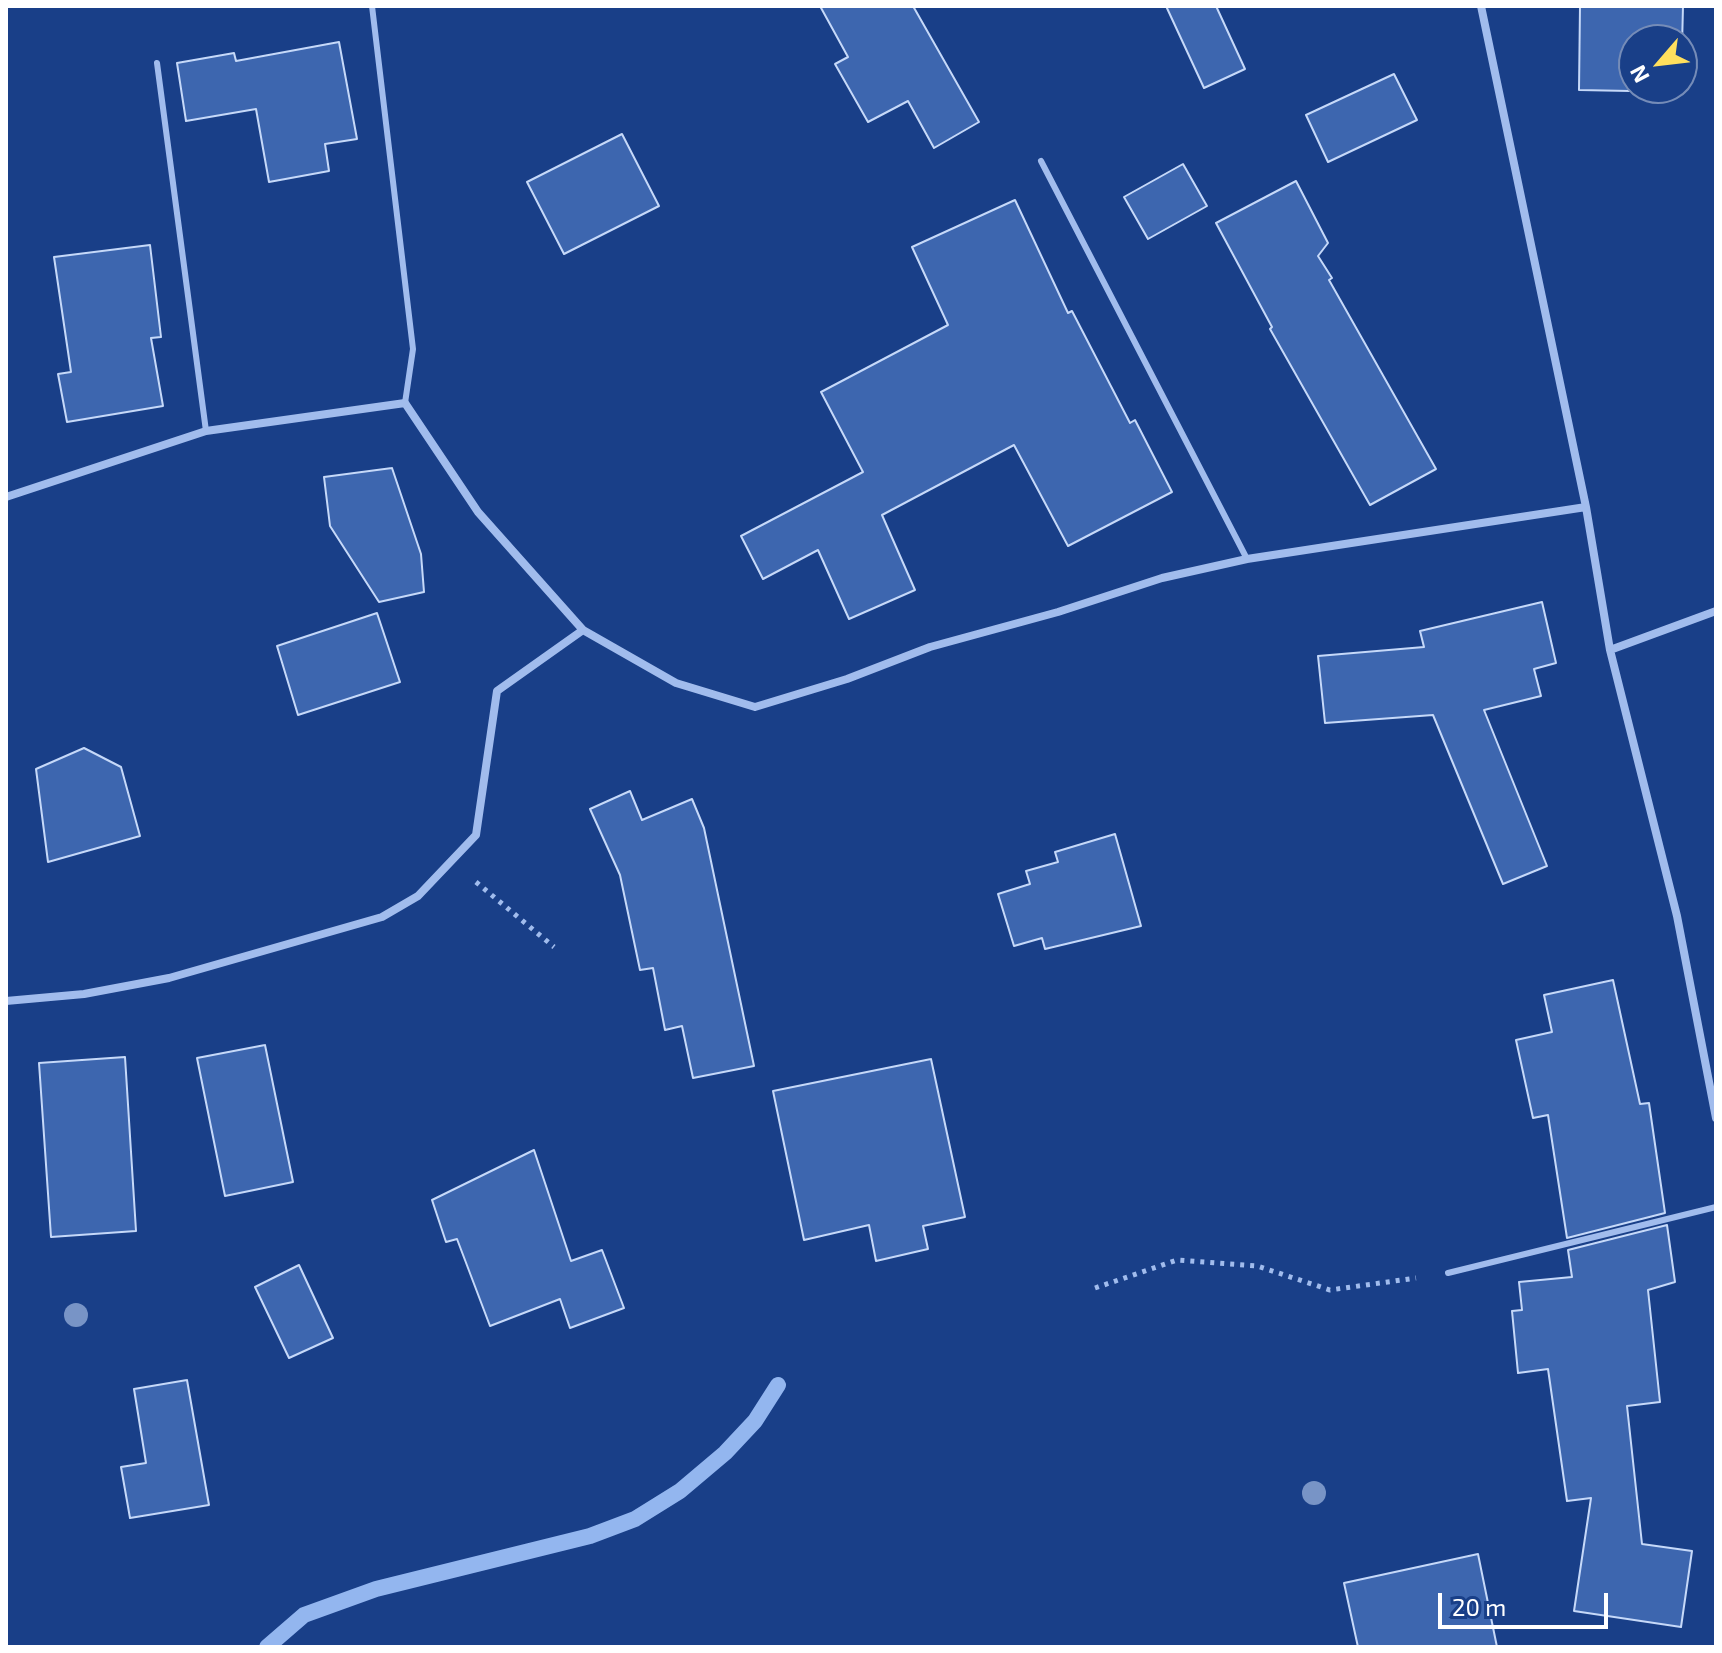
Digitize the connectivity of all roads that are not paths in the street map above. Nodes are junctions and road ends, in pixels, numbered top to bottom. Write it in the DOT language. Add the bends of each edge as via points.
graph roads {
  1 [pos="372,6"];
  2 [pos="1481,6"];
  3 [pos="157,63"];
  4 [pos="1041,161"];
  5 [pos="405,403"];
  6 [pos="206,431"];
  7 [pos="6,497"];
  8 [pos="1586,507"];
  9 [pos="1247,559"];
  10 [pos="1716,611"];
  11 [pos="583,630"];
  12 [pos="1610,650"];
  13 [pos="6,1001"];
  14 [pos="1716,1118"];
  15 [pos="1716,1207"];
  16 [pos="1448,1273"];
  1 -- 5 [label="lane" via="413,349"];
  2 -- 8 [label="street"];
  3 -- 6 [label="lane"];
  4 -- 9 [label="lane"];
  5 -- 6 [label="street"];
  5 -- 11 [label="street" via="478,512"];
  6 -- 7 [label="street"];
  8 -- 9 [label="street"];
  8 -- 12 [label="street"];
  9 -- 11 [label="street" via="1162,578 930,647 755,707 676,683"];
  10 -- 12 [label="street"];
  11 -- 13 [label="street" via="497,691 476,835 418,896 382,917 169,978"];
  12 -- 14 [label="street" via="1677,916"];
  15 -- 16 [label="lane"];
}
